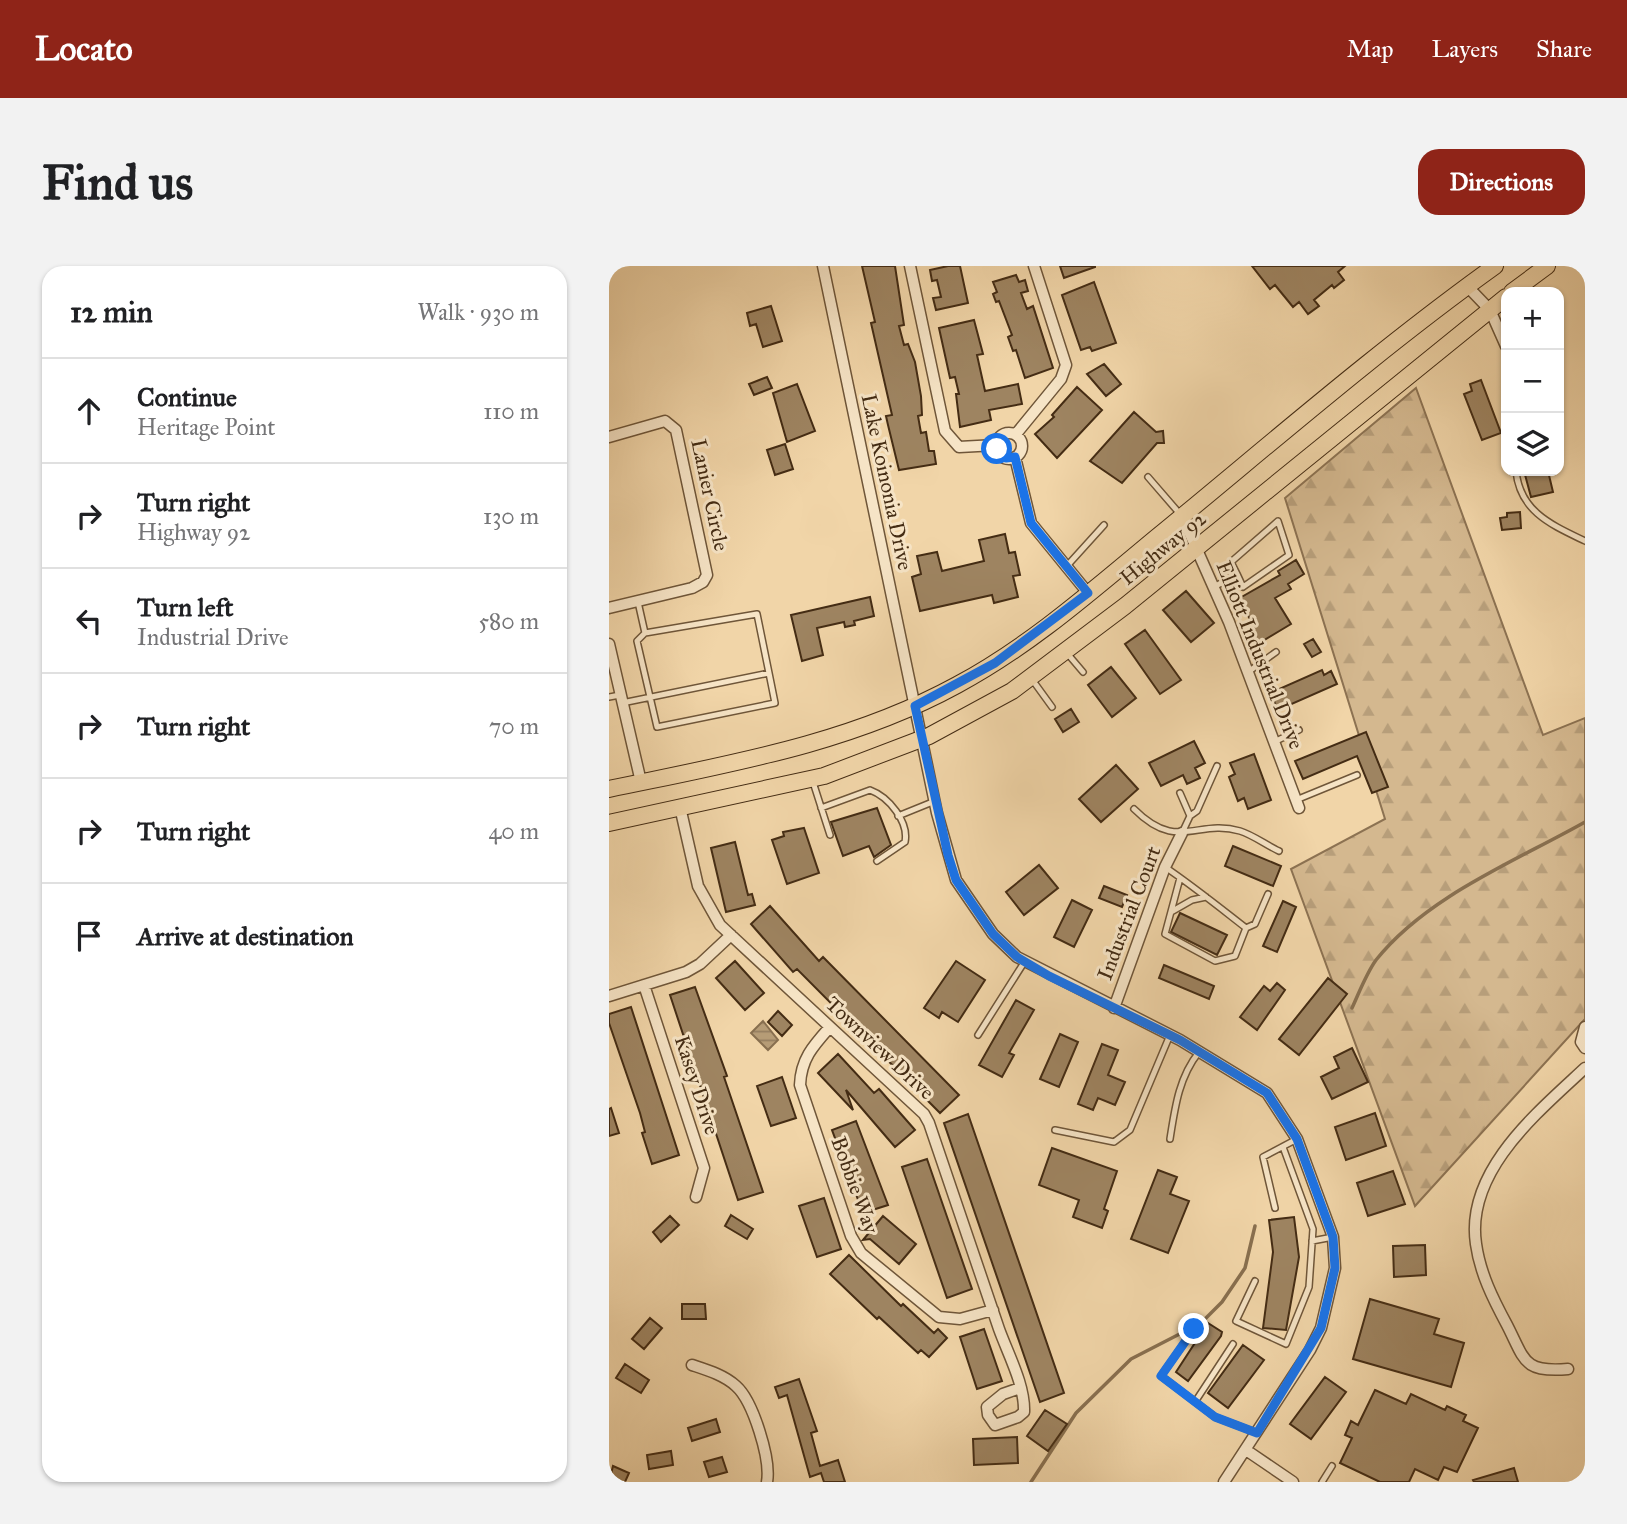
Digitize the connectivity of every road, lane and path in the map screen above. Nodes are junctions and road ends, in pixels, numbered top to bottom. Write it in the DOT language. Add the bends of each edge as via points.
graph roads {
  1 [pos="823,266"];
  2 [pos="910,266"];
  3 [pos="1034,266"];
  4 [pos="1495,266"];
  5 [pos="1547,266"];
  6 [pos="1467,286"];
  7 [pos="1519,287"];
  8 [pos="1501,301"];
  9 [pos="1490,310"];
  10 [pos="1501,335"];
  11 [pos="1016,434"];
  12 [pos="609,436"];
  13 [pos="996,445"];
  14 [pos="1015,457"];
  15 [pos="1517,476"];
  16 [pos="1148,477"];
  17 [pos="1182,516"];
  18 [pos="1104,525"];
  19 [pos="1585,541"];
  20 [pos="1196,547"];
  21 [pos="1066,567"];
  22 [pos="1237,574"];
  23 [pos="1214,587"];
  24 [pos="1088,593"];
  25 [pos="638,602"];
  26 [pos="609,608"];
  27 [pos="645,633"];
  28 [pos="609,643"];
  29 [pos="1066,652"];
  30 [pos="1276,652"];
  31 [pos="1083,672"];
  32 [pos="1248,672"];
  33 [pos="769,673"];
  34 [pos="1031,678"];
  35 [pos="650,697"];
  36 [pos="617,698"];
  37 [pos="915,706"];
  38 [pos="1052,707"];
  39 [pos="1299,730"];
  40 [pos="922,739"];
  41 [pos="1274,742"];
  42 [pos="1217,766"];
  43 [pos="1357,775"];
  44 [pos="812,779"];
  45 [pos="641,782"];
  46 [pos="609,789"];
  47 [pos="1180,793"];
  48 [pos="935,801"];
  49 [pos="1298,804"];
  50 [pos="680,807"];
  51 [pos="821,808"];
  52 [pos="1133,809"];
  53 [pos="898,816"];
  54 [pos="1189,816"];
  55 [pos="609,823"];
  56 [pos="1182,833"];
  57 [pos="830,835"];
  58 [pos="1279,851"];
  59 [pos="877,860"];
  60 [pos="1165,867"];
  61 [pos="1180,877"];
  62 [pos="1268,894"];
  63 [pos="1206,897"];
  64 [pos="1171,912"];
  65 [pos="1246,928"];
  66 [pos="731,935"];
  67 [pos="1025,961"];
  68 [pos="645,985"];
  69 [pos="609,996"];
  70 [pos="1114,1007"];
  71 [pos="830,1027"];
  72 [pos="1585,1027"];
  73 [pos="978,1035"];
  74 [pos="1170,1035"];
  75 [pos="1585,1048"];
  76 [pos="1199,1052"];
  77 [pos="1585,1068"];
  78 [pos="1055,1130"];
  79 [pos="1170,1139"];
  80 [pos="1297,1139"];
  81 [pos="1283,1147"];
  82 [pos="696,1197"];
  83 [pos="1275,1208"];
  84 [pos="1333,1237"];
  85 [pos="1312,1241"];
  86 [pos="1255,1281"];
  87 [pos="993,1310"];
  88 [pos="1194,1329"];
  89 [pos="1233,1344"];
  90 [pos="692,1365"];
  91 [pos="1568,1369"];
  92 [pos="1020,1388"];
  93 [pos="1195,1402"];
  94 [pos="1257,1433"];
  95 [pos="1246,1450"];
  96 [pos="1332,1466"];
  97 [pos="767,1482"];
  98 [pos="1224,1482"];
  99 [pos="1293,1482"];
  100 [pos="1322,1482"];
  1 -- 37 [label="street, Lake Koinonia Drive"];
  2 -- 13 [label="street" via="945,431 959,447"];
  3 -- 11 [label="street" via="1066,365 1061,379"];
  4 -- 6 [label="main road, Highway 92"];
  5 -- 7 [label="main road"];
  6 -- 9 [label="street"];
  6 -- 17 [label="main road, Highway 92"];
  8 -- 9 [label="main road, Highway 92"];
  9 -- 10 [label="street"];
  9 -- 20 [label="main road, Highway 92"];
  11 -- 13 [label="street" via="1003,434"];
  11 -- 14 [label="street" via="1023,444"];
  12 -- 25 [label="street, Lanier Circle" via="665,421 676,430 707,575 692,588"];
  13 -- 14 [label="street" via="1002,456"];
  14 -- 21 [label="street" via="1031,523"];
  15 -- 19 [label="lane" via="1528,506 1560,530"];
  16 -- 17 [label="lane"];
  17 -- 20 [label="street, Elliott Industrial Drive"];
  17 -- 24 [label="main road, Highway 92"];
  18 -- 21 [label="lane"];
  20 -- 23 [label="street, Elliott Industrial Drive"];
  20 -- 29 [label="main road, Highway 92"];
  21 -- 24 [label="street"];
  22 -- 22 [label="lane" via="1243,587 1289,555 1278,521 1231,562"];
  22 -- 23 [label="lane"];
  23 -- 32 [label="street, Elliott Industrial Drive"];
  24 -- 37 [label="main road, Highway 92" via="995,663"];
  25 -- 26 [label="street, Lanier Circle"];
  25 -- 27 [label="lane"];
  27 -- 33 [label="lane" via="757,614"];
  27 -- 35 [label="lane" via="637,641"];
  28 -- 36 [label="street"];
  29 -- 31 [label="lane"];
  29 -- 34 [label="main road, Highway 92"];
  30 -- 32 [label="lane"];
  32 -- 41 [label="street, Elliott Industrial Drive"];
  33 -- 35 [label="lane"];
  33 -- 35 [label="lane" via="775,703 670,725 657,727"];
  34 -- 38 [label="lane"];
  34 -- 40 [label="main road, Highway 92"];
  35 -- 36 [label="lane"];
  36 -- 45 [label="street"];
  37 -- 40 [label="street, Lake Koinonia Drive"];
  37 -- 45 [label="main road, Highway 92" via="815,744"];
  39 -- 41 [label="lane"];
  40 -- 44 [label="main road, Highway 92"];
  40 -- 48 [label="street, Lake Koinonia Drive"];
  41 -- 49 [label="street, Elliott Industrial Drive"];
  42 -- 54 [label="lane" via="1197,811"];
  43 -- 49 [label="lane"];
  44 -- 50 [label="main road, Highway 92"];
  44 -- 51 [label="lane"];
  45 -- 46 [label="main road, Highway 92"];
  47 -- 54 [label="lane"];
  48 -- 53 [label="lane"];
  48 -- 67 [label="street, Lake Koinonia Drive" via="956,880 993,934"];
  50 -- 55 [label="main road, Highway 92"];
  50 -- 66 [label="street, Townview Drive" via="698,886 706,905"];
  51 -- 53 [label="lane" via="870,790 894,807"];
  51 -- 57 [label="lane"];
  52 -- 56 [label="lane" via="1150,825"];
  53 -- 59 [label="lane" via="905,842"];
  54 -- 56 [label="lane"];
  56 -- 58 [label="lane" via="1239,831"];
  56 -- 60 [label="street, Industrial Court"];
  60 -- 61 [label="lane"];
  60 -- 70 [label="street, Industrial Court"];
  61 -- 63 [label="lane"];
  61 -- 64 [label="lane"];
  62 -- 65 [label="lane" via="1255,924"];
  63 -- 64 [label="lane"];
  63 -- 65 [label="lane"];
  64 -- 65 [label="lane" via="1165,934 1215,961 1235,956"];
  66 -- 68 [label="street" via="700,964"];
  66 -- 71 [label="street, Townview Drive"];
  67 -- 70 [label="street, Lake Koinonia Drive"];
  67 -- 73 [label="lane"];
  68 -- 69 [label="street"];
  68 -- 82 [label="street, Kasey Drive" via="704,1168"];
  70 -- 74 [label="street, Lake Koinonia Drive"];
  71 -- 87 [label="street, Townview Drive" via="924,1114"];
  71 -- 87 [label="street, Bobbie Way" via="808,1052 800,1086 851,1236 861,1253 939,1317 960,1320"];
  72 -- 75 [label="street" via="1581,1042"];
  74 -- 76 [label="street, Lake Koinonia Drive"];
  74 -- 78 [label="lane" via="1130,1130 1114,1142"];
  76 -- 79 [label="lane" via="1188,1065 1177,1097"];
  76 -- 80 [label="street, Lake Koinonia Drive" via="1267,1093"];
  77 -- 91 [label="street" via="1539,1111 1500,1157 1479,1200 1475,1242 1483,1273 1526,1362 1542,1371"];
  80 -- 81 [label="lane"];
  80 -- 84 [label="street, Lake Koinonia Drive"];
  81 -- 83 [label="lane" via="1263,1157"];
  81 -- 85 [label="lane" via="1313,1229"];
  84 -- 85 [label="lane"];
  84 -- 94 [label="street, Lake Koinonia Drive" via="1335,1268 1321,1328"];
  85 -- 86 [label="lane" via="1309,1287 1286,1344 1236,1321"];
  87 -- 92 [label="street, Townview Drive"];
  88 -- 93 [label="lane" via="1161,1376"];
  89 -- 93 [label="lane"];
  90 -- 97 [label="street" via="720,1376 742,1393 764,1452"];
  93 -- 94 [label="lane" via="1215,1417"];
  94 -- 95 [label="street, Lake Koinonia Drive"];
  95 -- 98 [label="street, Lake Koinonia Drive"];
  95 -- 99 [label="street"];
  96 -- 100 [label="lane"];
}
